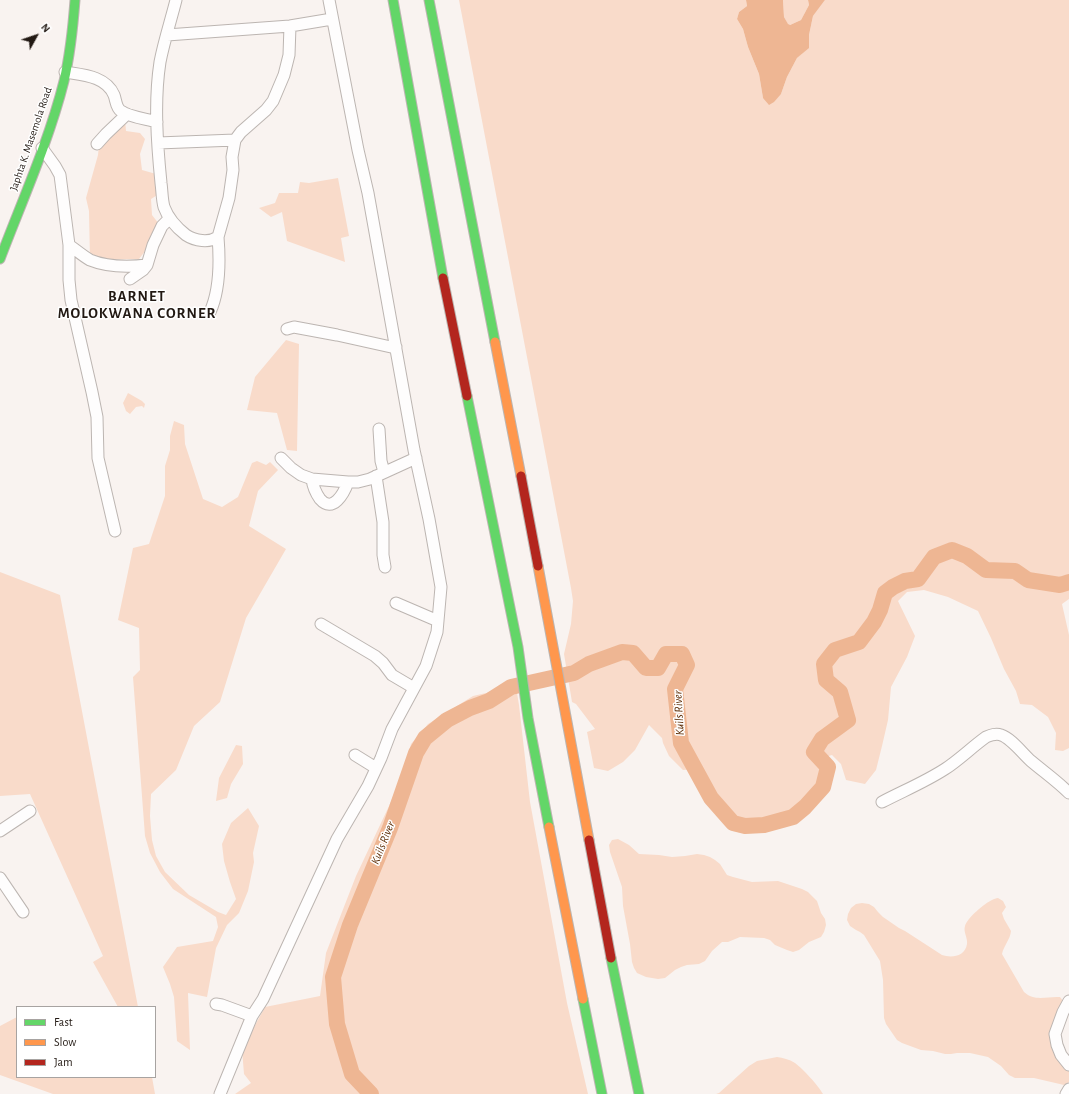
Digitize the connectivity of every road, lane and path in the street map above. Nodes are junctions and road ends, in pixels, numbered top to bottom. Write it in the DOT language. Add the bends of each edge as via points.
graph roads {
  1 [pos="75,0"];
  2 [pos="176,0"];
  3 [pos="329,0"];
  4 [pos="393,0"];
  5 [pos="429,0"];
  6 [pos="332,19"];
  7 [pos="290,26"];
  8 [pos="167,35"];
  9 [pos="66,72"];
  10 [pos="127,114"];
  11 [pos="157,122"];
  12 [pos="235,140"];
  13 [pos="158,143"];
  14 [pos="97,144"];
  15 [pos="42,148"];
  16 [pos="170,219"];
  17 [pos="218,237"];
  18 [pos="69,245"];
  19 [pos="0,259"];
  20 [pos="147,265"];
  21 [pos="130,279"];
  22 [pos="210,312"];
  23 [pos="287,329"];
  24 [pos="396,347"];
  25 [pos="379,429"];
  26 [pos="281,458"];
  27 [pos="416,458"];
  28 [pos="380,474"];
  29 [pos="312,479"];
  30 [pos="348,482"];
  31 [pos="115,531"];
  32 [pos="385,567"];
  33 [pos="396,603"];
  34 [pos="438,621"];
  35 [pos="321,624"];
  36 [pos="414,688"];
  37 [pos="355,755"];
  38 [pos="376,768"];
  39 [pos="1069,793"];
  40 [pos="882,802"];
  41 [pos="30,811"];
  42 [pos="0,831"];
  43 [pos="0,878"];
  44 [pos="23,912"];
  45 [pos="1069,1001"];
  46 [pos="216,1004"];
  47 [pos="252,1016"];
  48 [pos="1069,1065"];
  49 [pos="1069,1089"];
  50 [pos="220,1094"];
  51 [pos="602,1094"];
  52 [pos="639,1094"];
  53 [pos="1066,1094"];
  1 -- 9 [label="main road, Japhta K. Masemola Road"];
  2 -- 8 [label="street"];
  3 -- 6 [label="street"];
  4 -- 51 [label="main road" via="445,289 519,657 528,718"];
  5 -- 52 [label="main road" via="554,650 604,929"];
  6 -- 7 [label="street"];
  6 -- 24 [label="street" via="368,193"];
  7 -- 8 [label="street"];
  7 -- 12 [label="street" via="289,55 273,101"];
  8 -- 11 [label="street" via="159,72"];
  9 -- 10 [label="street" via="103,82 111,88 118,108"];
  9 -- 15 [label="main road, Japhta K. Masemola Road"];
  10 -- 11 [label="street"];
  10 -- 14 [label="street"];
  11 -- 13 [label="street"];
  12 -- 13 [label="street"];
  12 -- 17 [label="street" via="230,198"];
  13 -- 16 [label="street" via="163,202"];
  15 -- 18 [label="street" via="60,175"];
  15 -- 19 [label="main road, Japhta K. Masemola Road"];
  16 -- 17 [label="street" via="193,238 211,240"];
  16 -- 20 [label="street" via="162,226"];
  17 -- 22 [label="street" via="216,294"];
  18 -- 20 [label="street" via="97,262 113,265"];
  18 -- 31 [label="street" via="71,300 97,418 98,458"];
  20 -- 21 [label="street"];
  23 -- 24 [label="street" via="294,327"];
  24 -- 27 [label="street"];
  25 -- 28 [label="street"];
  26 -- 29 [label="street" via="301,475"];
  27 -- 28 [label="street"];
  27 -- 34 [label="street" via="441,587"];
  28 -- 30 [label="street" via="358,482"];
  28 -- 32 [label="street"];
  29 -- 30 [label="street"];
  29 -- 30 [label="street" via="314,491 327,504 333,504 339,499"];
  33 -- 34 [label="street"];
  34 -- 36 [label="street" via="438,632 426,666"];
  35 -- 36 [label="street" via="375,656 392,675"];
  36 -- 38 [label="street" via="392,729"];
  37 -- 38 [label="street"];
  38 -- 47 [label="street" via="337,839 263,999"];
  39 -- 40 [label="street" via="1007,738 999,734 986,737 946,769"];
  41 -- 42 [label="street"];
  43 -- 44 [label="street"];
  45 -- 48 [label="street" via="1055,1034 1061,1055"];
  46 -- 47 [label="street"];
  47 -- 50 [label="street"];
  49 -- 53 [label="street"];
}
